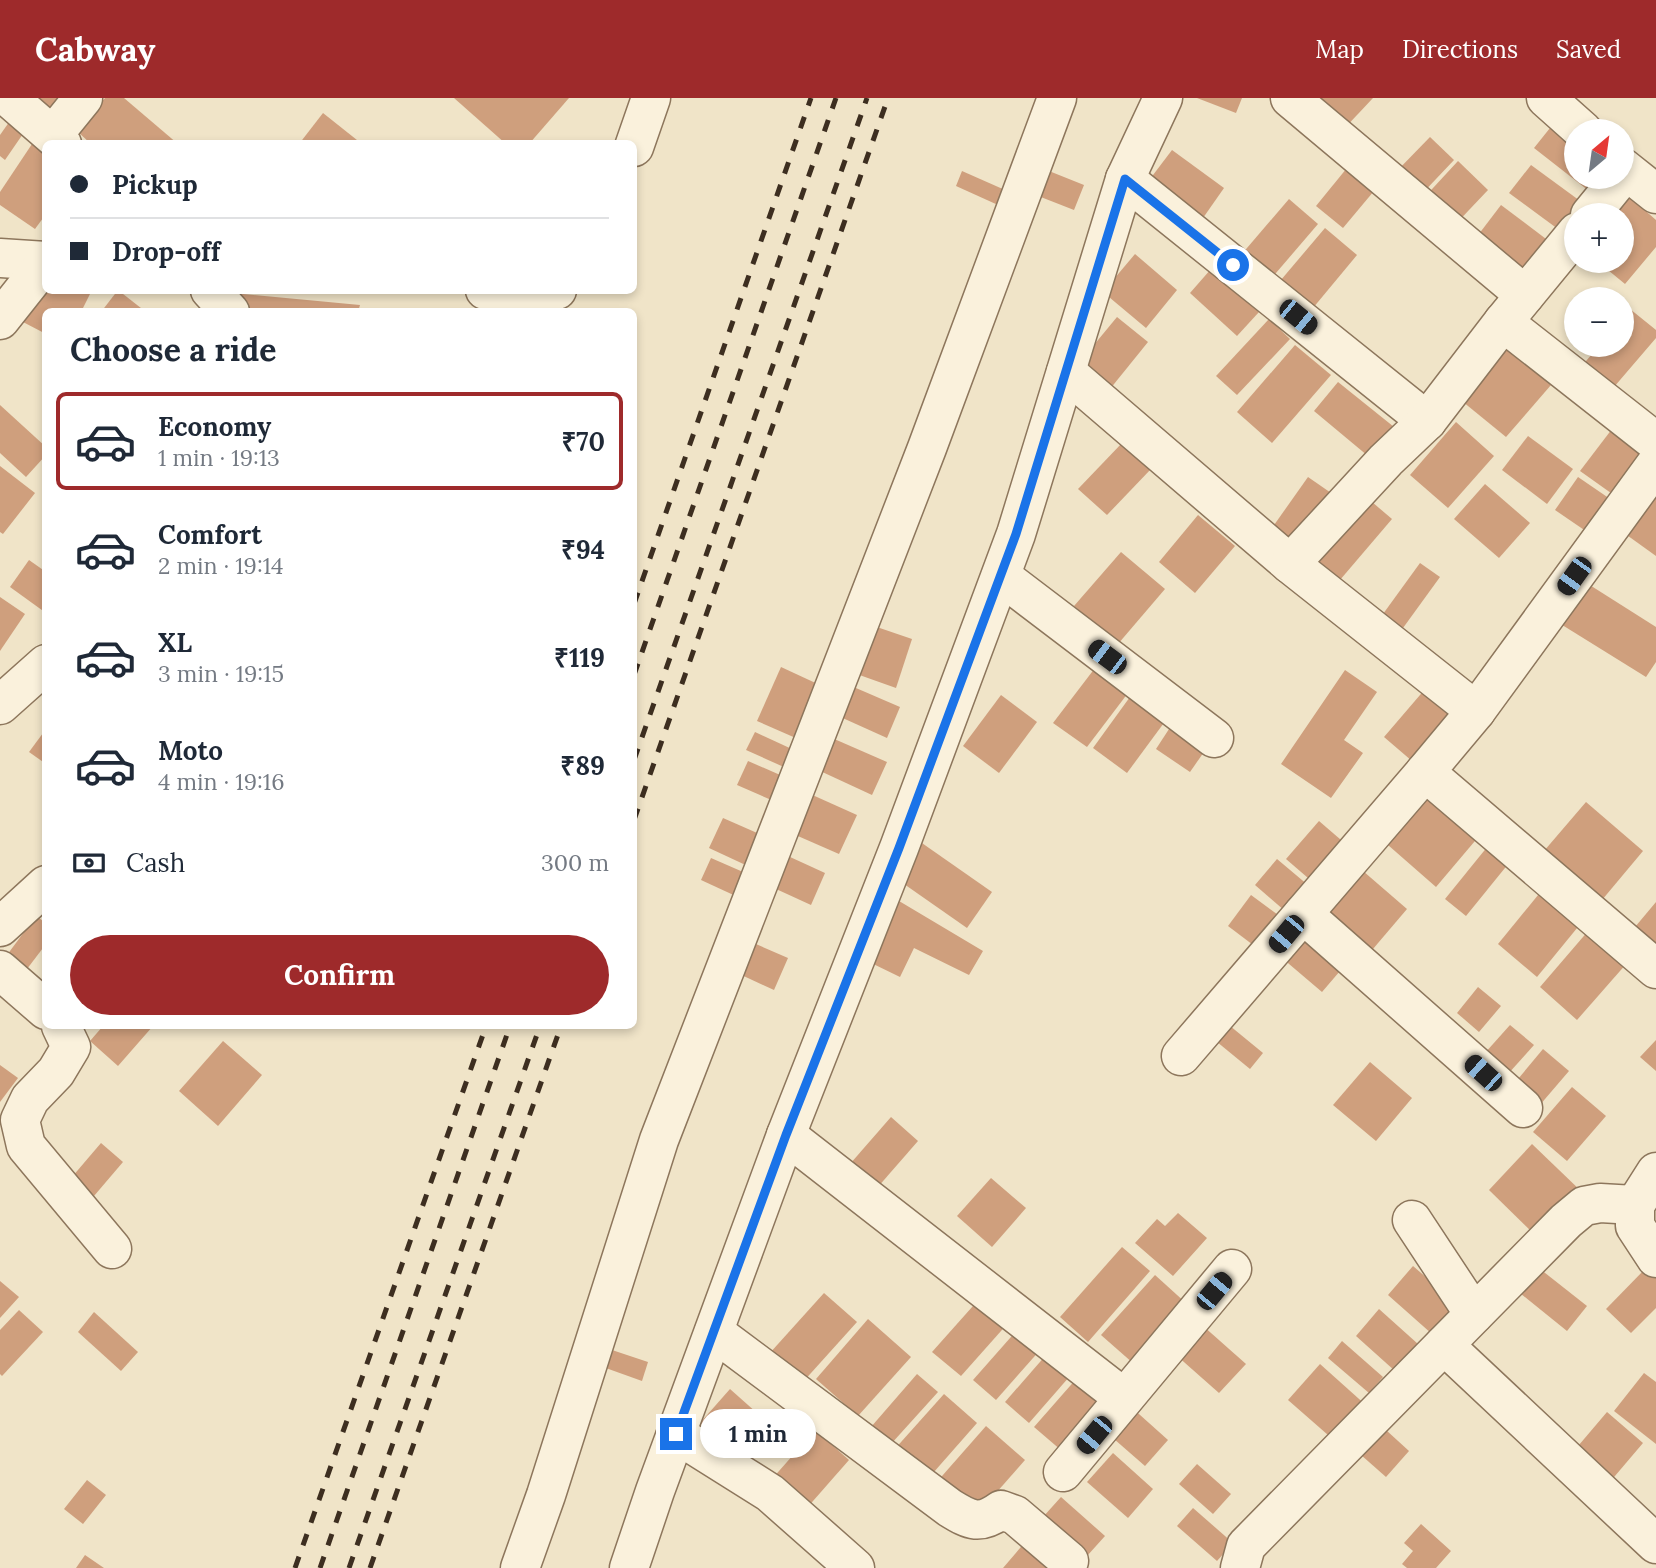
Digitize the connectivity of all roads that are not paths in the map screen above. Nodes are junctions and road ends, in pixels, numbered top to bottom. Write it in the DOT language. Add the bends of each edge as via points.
graph roads {
  1 [pos="9,98"];
  2 [pos="83,98"];
  3 [pos="651,98"];
  4 [pos="1057,98"];
  5 [pos="1163,98"];
  6 [pos="1290,98"];
  7 [pos="1546,98"];
  8 [pos="1570,119"];
  9 [pos="58,139"];
  10 [pos="636,140"];
  11 [pos="1125,179"];
  12 [pos="1634,179"];
  13 [pos="1610,189"];
  14 [pos="1656,194"];
  15 [pos="1599,203"];
  16 [pos="1564,248"];
  17 [pos="0,258"];
  18 [pos="42,262"];
  19 [pos="42,267"];
  20 [pos="214,294"];
  21 [pos="226,308"];
  22 [pos="1514,308"];
  23 [pos="0,320"];
  24 [pos="1066,372"];
  25 [pos="1427,421"];
  26 [pos="1656,442"];
  27 [pos="1656,464"];
  28 [pos="1290,564"];
  29 [pos="1000,576"];
  30 [pos="42,668"];
  31 [pos="0,705"];
  32 [pos="1476,710"];
  33 [pos="1214,738"];
  34 [pos="1425,772"];
  35 [pos="42,889"];
  36 [pos="1303,914"];
  37 [pos="0,927"];
  38 [pos="1656,969"];
  39 [pos="0,970"];
  40 [pos="42,1007"];
  41 [pos="62,1029"];
  42 [pos="1181,1056"];
  43 [pos="1523,1108"];
  44 [pos="786,1135"];
  45 [pos="1656,1172"];
  46 [pos="1635,1205"];
  47 [pos="1412,1220"];
  48 [pos="112,1249"];
  49 [pos="1656,1258"];
  50 [pos="1232,1269"];
  51 [pos="1474,1314"];
  52 [pos="714,1332"];
  53 [pos="1444,1345"];
  54 [pos="1124,1398"];
  55 [pos="676,1434"];
  56 [pos="1063,1472"];
  57 [pos="1656,1544"];
  58 [pos="1656,1552"];
  59 [pos="1069,1561"];
  60 [pos="520,1568"];
  61 [pos="629,1568"];
  62 [pos="855,1568"];
  63 [pos="1240,1568"];
  64 [pos="1643,1568"];
  1 -- 9 [label="street"];
  2 -- 9 [label="street"];
  3 -- 10 [label="street"];
  4 -- 60 [label="street" via="659,1140"];
  5 -- 11 [label="street"];
  6 -- 22 [label="street"];
  7 -- 8 [label="street"];
  11 -- 24 [label="street"];
  11 -- 25 [label="street"];
  12 -- 14 [label="street"];
  13 -- 15 [label="street"];
  16 -- 22 [label="street"];
  17 -- 18 [label="street"];
  19 -- 23 [label="street"];
  20 -- 21 [label="street"];
  22 -- 25 [label="street"];
  22 -- 26 [label="street"];
  24 -- 28 [label="street"];
  24 -- 29 [label="street"];
  25 -- 28 [label="street"];
  27 -- 32 [label="street"];
  28 -- 32 [label="street"];
  29 -- 33 [label="street"];
  29 -- 44 [label="street"];
  30 -- 31 [label="street"];
  32 -- 34 [label="street"];
  34 -- 36 [label="street"];
  34 -- 38 [label="street"];
  35 -- 37 [label="street"];
  36 -- 42 [label="street"];
  36 -- 43 [label="street"];
  39 -- 40 [label="street"];
  41 -- 48 [label="street" via="71,1047 56,1072 30,1099 20,1120 26,1146"];
  44 -- 52 [label="street"];
  44 -- 54 [label="street"];
  45 -- 46 [label="street"];
  46 -- 49 [label="street" via="1635,1226"];
  46 -- 51 [label="street" via="1584,1206"];
  47 -- 51 [label="street"];
  50 -- 54 [label="street"];
  51 -- 53 [label="street"];
  52 -- 55 [label="street"];
  52 -- 59 [label="street" via="950,1508 969,1520 988,1519 1001,1510 1015,1515"];
  53 -- 57 [label="street"];
  53 -- 63 [label="street" via="1246,1546"];
  54 -- 56 [label="street"];
  55 -- 61 [label="street"];
  55 -- 62 [label="street" via="770,1493"];
  58 -- 64 [label="street"];
}
